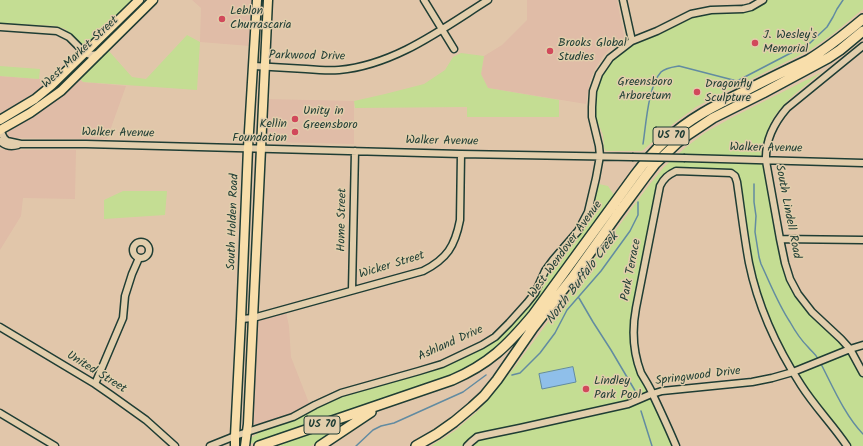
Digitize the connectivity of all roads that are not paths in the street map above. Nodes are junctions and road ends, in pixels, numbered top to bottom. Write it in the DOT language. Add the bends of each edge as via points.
graph roads {
  1 [pos="139,0"];
  2 [pos="153,0"];
  3 [pos="258,0"];
  4 [pos="268,0"];
  5 [pos="424,0"];
  6 [pos="488,0"];
  7 [pos="623,0"];
  8 [pos="763,0"];
  9 [pos="863,19"];
  10 [pos="0,27"];
  11 [pos="441,29"];
  12 [pos="863,31"];
  13 [pos="632,41"];
  14 [pos="863,46"];
  15 [pos="454,49"];
  16 [pos="85,53"];
  17 [pos="99,54"];
  18 [pos="254,66"];
  19 [pos="265,67"];
  20 [pos="0,120"];
  21 [pos="0,130"];
  22 [pos="0,141"];
  23 [pos="21,144"];
  24 [pos="248,148"];
  25 [pos="261,148"];
  26 [pos="355,151"];
  27 [pos="461,154"];
  28 [pos="600,156"];
  29 [pos="766,161"];
  30 [pos="863,163"];
  31 [pos="780,239"];
  32 [pos="863,240"];
  33 [pos="139,258"];
  34 [pos="352,290"];
  35 [pos="253,318"];
  36 [pos="241,319"];
  37 [pos="0,327"];
  38 [pos="863,345"];
  39 [pos="850,349"];
  40 [pos="793,372"];
  41 [pos="863,373"];
  42 [pos="95,384"];
  43 [pos="653,394"];
  44 [pos="385,404"];
  45 [pos="0,413"];
  46 [pos="247,432"];
  47 [pos="235,436"];
  48 [pos="845,445"];
  49 [pos="55,446"];
  50 [pos="175,446"];
  51 [pos="210,446"];
  52 [pos="235,446"];
  53 [pos="245,446"];
  54 [pos="259,446"];
  55 [pos="320,446"];
  56 [pos="416,446"];
  57 [pos="468,446"];
  58 [pos="676,446"];
  1 -- 16 [label="main road, West Market Street"];
  2 -- 17 [label="main road, West Market Street"];
  3 -- 18 [label="main road, South Holden Road"];
  4 -- 19 [label="main road, South Holden Road"];
  5 -- 11 [label="street"];
  6 -- 11 [label="street, Parkwood Drive"];
  7 -- 13 [label="street"];
  8 -- 13 [label="street, Ashland Drive" via="743,9 711,10 691,14"];
  9 -- 44 [label="highway, West Wendover Avenue / US 70" via="833,44 808,60 701,113 665,140 635,175 533,315 495,355 476,369"];
  10 -- 16 [label="street" via="57,31 69,37"];
  11 -- 15 [label="street"];
  11 -- 19 [label="street, Parkwood Drive" via="396,55 354,68 323,70"];
  12 -- 56 [label="highway, West Wendover Avenue / US 70" via="828,58 713,118 673,146 655,164 484,396 454,422"];
  13 -- 28 [label="street, Ashland Drive" via="610,58 599,74 593,91 592,117"];
  14 -- 29 [label="street, South Lindell Road" via="780,116 767,143"];
  16 -- 17 [label="street"];
  16 -- 20 [label="main road, West Market Street" via="35,99"];
  17 -- 21 [label="main road, West Market Street" via="61,91"];
  18 -- 19 [label="street, Parkwood Drive"];
  18 -- 24 [label="main road, South Holden Road"];
  19 -- 25 [label="main road, South Holden Road"];
  21 -- 23 [label="street, Walker Avenue" via="7,141"];
  22 -- 23 [label="street, Walker Avenue" via="10,146"];
  23 -- 24 [label="street, Walker Avenue"];
  24 -- 25 [label="street, Walker Avenue"];
  24 -- 36 [label="main road, South Holden Road"];
  25 -- 26 [label="street, Walker Avenue"];
  25 -- 35 [label="main road, South Holden Road"];
  26 -- 27 [label="street, Walker Avenue"];
  26 -- 34 [label="street, Home Street"];
  27 -- 28 [label="street, Walker Avenue"];
  27 -- 34 [label="street, Wicker Street" via="460,220 456,239 445,255 423,271"];
  28 -- 29 [label="street, Walker Avenue, bridge"];
  28 -- 46 [label="street, Ashland Drive" via="588,212 578,231 545,271 535,293 495,337 442,364 341,393 293,417"];
  29 -- 30 [label="street, Walker Avenue"];
  29 -- 31 [label="street, South Lindell Road"];
  31 -- 32 [label="street"];
  31 -- 39 [label="street, South Lindell Road" via="790,279 798,294 812,312"];
  33 -- 42 [label="street" via="125,296 122,318"];
  34 -- 35 [label="street, Wicker Street"];
  35 -- 36 [label="street, Wicker Street"];
  35 -- 46 [label="main road, South Holden Road"];
  36 -- 47 [label="main road, South Holden Road"];
  37 -- 42 [label="street, United Street"];
  38 -- 39 [label="street, Springwood Drive"];
  39 -- 40 [label="street, Springwood Drive"];
  39 -- 41 [label="street, South Lindell Road"];
  40 -- 43 [label="street, Springwood Drive" via="752,382"];
  40 -- 43 [label="street, Park Terrace" via="772,334 754,283 735,176 730,173 676,171 663,179 660,186 634,319 634,344 638,361"];
  40 -- 48 [label="street, Park Terrace"];
  42 -- 50 [label="street, United Street" via="146,420"];
  43 -- 57 [label="street, Springwood Drive" via="628,404 477,437"];
  43 -- 58 [label="street, Park Terrace"];
  44 -- 54 [label="highway, West Wendover Avenue / US 70"];
  44 -- 55 [label="highway"];
  45 -- 49 [label="street"];
  46 -- 47 [label="street, Ashland Drive"];
  46 -- 53 [label="main road, South Holden Road"];
  47 -- 51 [label="street, Ashland Drive"];
  47 -- 52 [label="main road, South Holden Road"];
}
